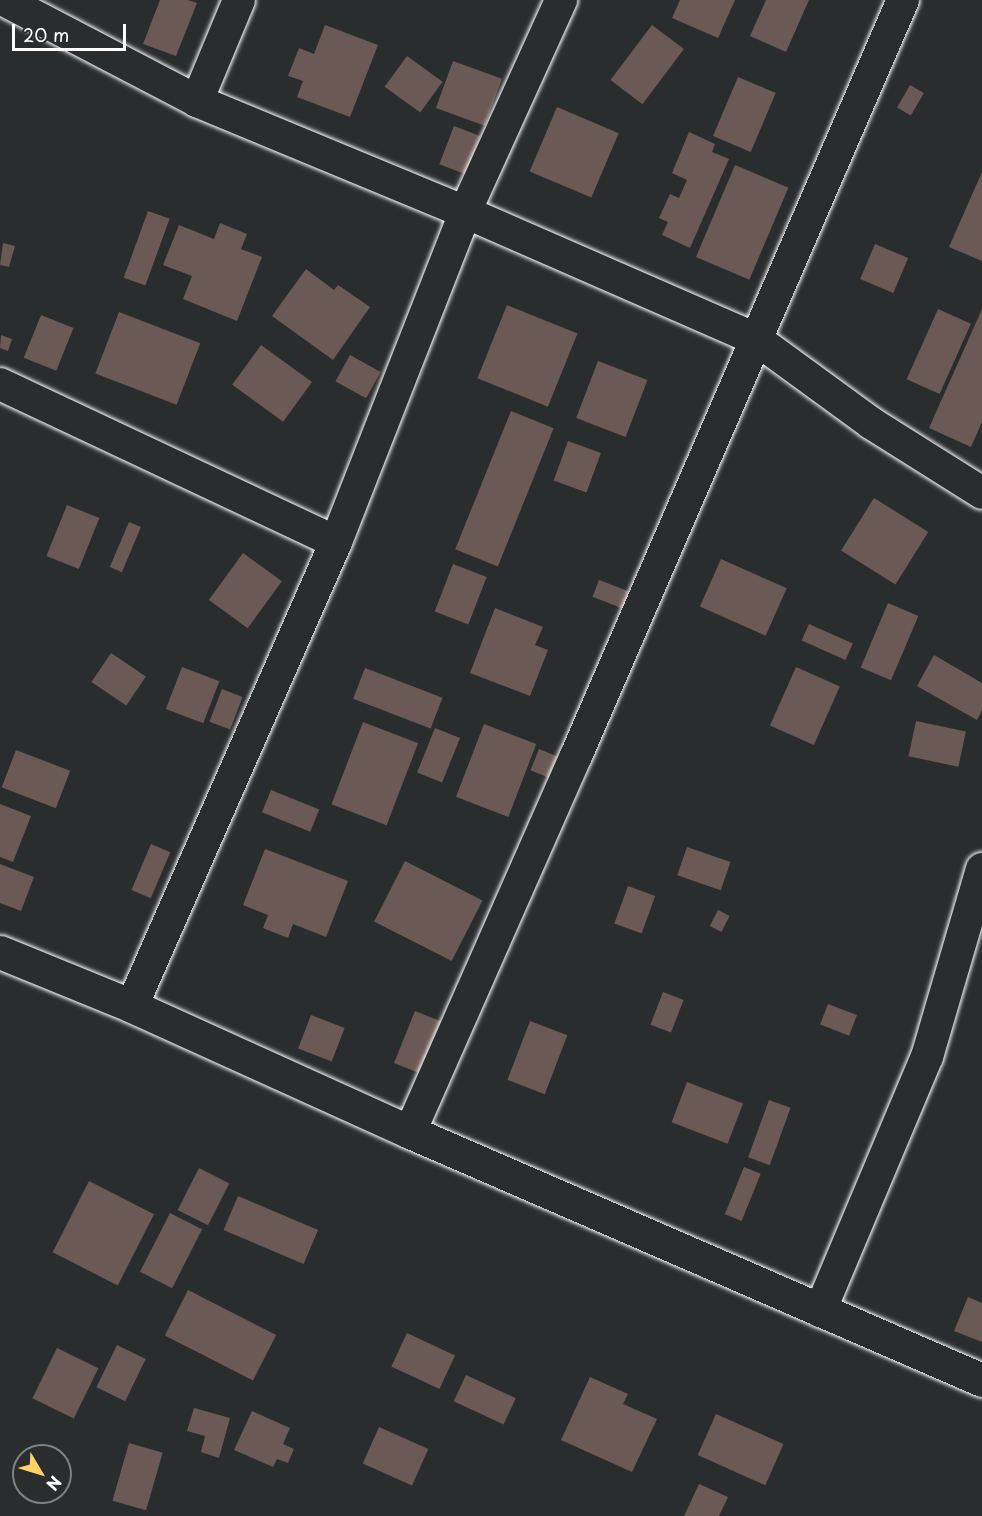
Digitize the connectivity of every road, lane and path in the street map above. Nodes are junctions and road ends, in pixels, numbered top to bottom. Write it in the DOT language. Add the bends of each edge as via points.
graph roads {
  1 [pos="4,0"];
  2 [pos="239,0"];
  3 [pos="561,0"];
  4 [pos="903,0"];
  5 [pos="197,101"];
  6 [pos="465,212"];
  7 [pos="756,339"];
  8 [pos="0,384"];
  9 [pos="982,493"];
  10 [pos="336,542"];
  11 [pos="982,869"];
  12 [pos="0,952"];
  13 [pos="132,1006"];
  14 [pos="410,1132"];
  15 [pos="820,1311"];
  16 [pos="982,1380"];
  1 -- 5 [label="street"];
  2 -- 5 [label="street"];
  3 -- 6 [label="street"];
  4 -- 7 [label="street"];
  5 -- 6 [label="street"];
  6 -- 7 [label="street"];
  6 -- 10 [label="street"];
  7 -- 9 [label="street" via="871,423"];
  7 -- 14 [label="street"];
  8 -- 10 [label="street"];
  10 -- 13 [label="street"];
  11 -- 15 [label="street" via="927,1057"];
  12 -- 13 [label="street"];
  13 -- 14 [label="street"];
  14 -- 15 [label="street"];
  15 -- 16 [label="street"];
}
